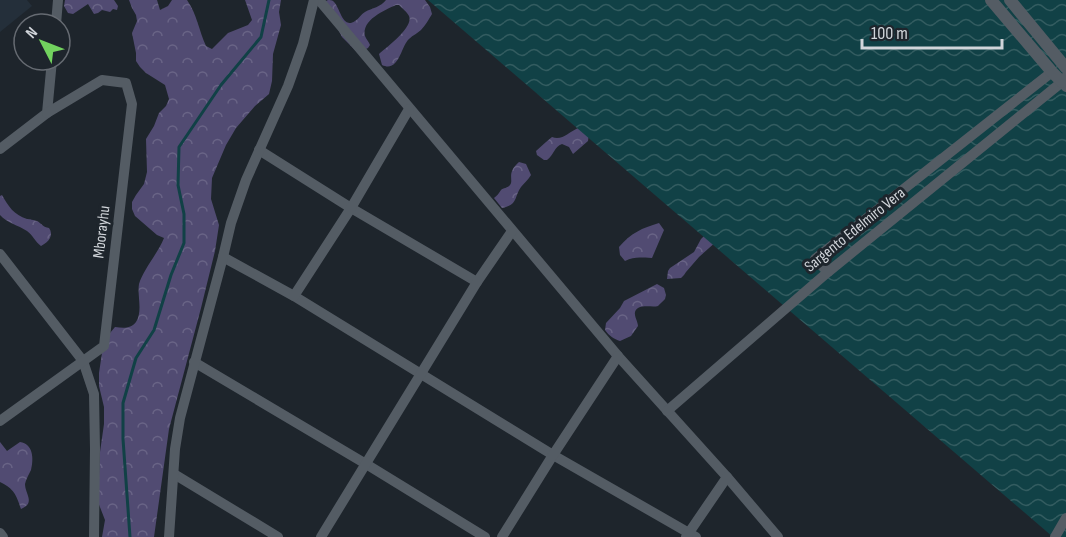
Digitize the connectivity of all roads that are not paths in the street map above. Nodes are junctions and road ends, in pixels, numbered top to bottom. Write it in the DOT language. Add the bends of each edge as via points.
graph roads {
  1 [pos="314,0"];
  2 [pos="319,0"];
  3 [pos="991,0"];
  4 [pos="1010,0"];
  5 [pos="51,72"];
  6 [pos="1052,72"];
  7 [pos="1065,74"];
  8 [pos="410,108"];
  9 [pos="47,113"];
  10 [pos="0,149"];
  11 [pos="259,150"];
  12 [pos="351,208"];
  13 [pos="512,231"];
  14 [pos="0,254"];
  15 [pos="223,257"];
  16 [pos="828,272"];
  17 [pos="477,282"];
  18 [pos="294,296"];
  19 [pos="618,356"];
  20 [pos="83,361"];
  21 [pos="194,362"];
  22 [pos="421,373"];
  23 [pos="667,411"];
  24 [pos="0,421"];
  25 [pos="553,455"];
  26 [pos="366,464"];
  27 [pos="174,474"];
  28 [pos="727,477"];
  29 [pos="1066,518"];
  30 [pos="0,533"];
  31 [pos="691,536"];
  32 [pos="3,537"];
  33 [pos="94,537"];
  34 [pos="169,537"];
  35 [pos="278,537"];
  36 [pos="321,537"];
  37 [pos="485,537"];
  38 [pos="502,537"];
  39 [pos="778,537"];
  40 [pos="1055,537"];
  1 -- 11 [label="street" via="288,86"];
  2 -- 8 [label="street"];
  3 -- 6 [label="street"];
  4 -- 7 [label="street"];
  5 -- 9 [label="street"];
  6 -- 7 [label="street, Sargento Edelmiro Vera"];
  6 -- 16 [label="street, Sargento Edelmiro Vera" via="815,259"];
  7 -- 16 [label="street, Sargento Edelmiro Vera"];
  8 -- 12 [label="street"];
  8 -- 13 [label="street"];
  9 -- 10 [label="street"];
  9 -- 20 [label="street, Mborayhu" via="102,80 126,84 132,104 104,346"];
  11 -- 12 [label="street"];
  11 -- 15 [label="street" via="231,223"];
  12 -- 17 [label="street"];
  12 -- 18 [label="street"];
  13 -- 17 [label="street"];
  13 -- 19 [label="street"];
  14 -- 20 [label="street"];
  15 -- 18 [label="street"];
  15 -- 21 [label="street"];
  16 -- 23 [label="street, Sargento Edelmiro Vera"];
  17 -- 22 [label="street"];
  18 -- 22 [label="street"];
  19 -- 23 [label="street"];
  19 -- 25 [label="street"];
  20 -- 24 [label="street, Mborayhu"];
  20 -- 33 [label="street" via="94,394"];
  21 -- 26 [label="street"];
  21 -- 27 [label="street" via="180,418"];
  22 -- 25 [label="street"];
  22 -- 26 [label="street"];
  23 -- 28 [label="street"];
  25 -- 31 [label="street"];
  25 -- 38 [label="street"];
  26 -- 36 [label="street"];
  26 -- 37 [label="street"];
  27 -- 34 [label="street"];
  27 -- 35 [label="street"];
  28 -- 31 [label="street"];
  28 -- 39 [label="street"];
  29 -- 40 [label="street"];
  30 -- 32 [label="street"];
}
